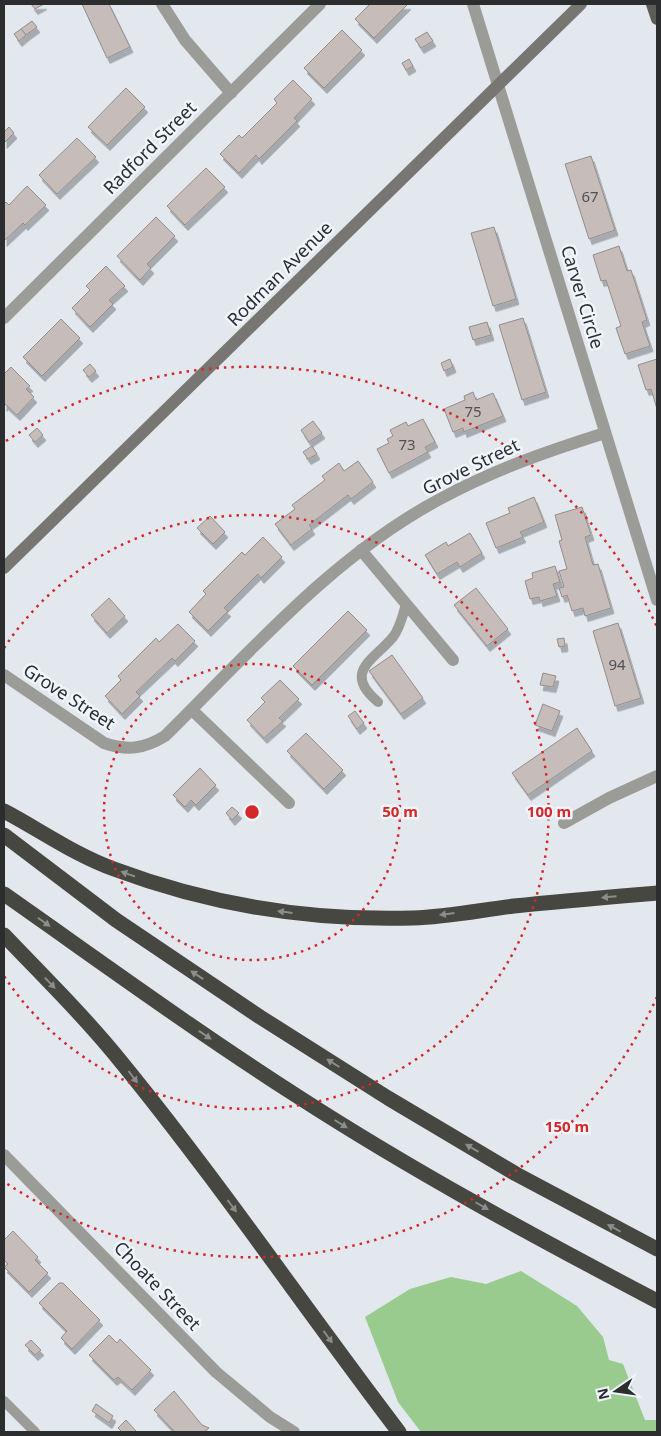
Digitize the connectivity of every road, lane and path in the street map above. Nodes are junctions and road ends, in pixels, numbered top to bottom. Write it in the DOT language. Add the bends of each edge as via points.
graph roads {
  1 [pos="162,4"];
  2 [pos="320,4"];
  3 [pos="473,4"];
  4 [pos="581,4"];
  5 [pos="652,4"];
  6 [pos="657,19"];
  7 [pos="498,85"];
  8 [pos="230,93"];
  9 [pos="4,318"];
  10 [pos="606,433"];
  11 [pos="361,550"];
  12 [pos="4,568"];
  13 [pos="657,600"];
  14 [pos="406,604"];
  15 [pos="453,660"];
  16 [pos="4,675"];
  17 [pos="378,702"];
  18 [pos="192,710"];
  19 [pos="657,776"];
  20 [pos="289,803"];
  21 [pos="4,811"];
  22 [pos="564,823"];
  23 [pos="4,835"];
  24 [pos="657,893"];
  25 [pos="4,894"];
  26 [pos="4,936"];
  27 [pos="4,1155"];
  28 [pos="657,1249"];
  29 [pos="657,1301"];
  30 [pos="4,1400"];
  31 [pos="35,1432"];
  32 [pos="294,1432"];
  33 [pos="399,1432"];
  1 -- 8 [label="street" via="185,40"];
  2 -- 8 [label="street, Radford Street"];
  3 -- 7 [label="street, Carver Circle"];
  4 -- 7 [label="street, Rodman Avenue"];
  5 -- 6 [label="main road"];
  7 -- 10 [label="street, Carver Circle"];
  7 -- 12 [label="street, Rodman Avenue"];
  8 -- 9 [label="street, Radford Street"];
  10 -- 11 [label="street, Grove Street" via="528,458 488,475 438,500"];
  10 -- 13 [label="street, Carver Circle"];
  11 -- 14 [label="street"];
  11 -- 18 [label="street, Grove Street" via="286,617"];
  14 -- 15 [label="street"];
  14 -- 17 [label="lane" via="394,636 366,662 363,684 368,694"];
  16 -- 18 [label="street, Grove Street" via="104,743 119,748 136,749 152,744"];
  18 -- 20 [label="street"];
  19 -- 22 [label="street"];
  24 -- 21 [label="highway, one-way" via="415,918 287,913 227,903 112,869"];
  28 -- 23 [label="highway, one-way" via="516,1174 276,1028 124,925"];
  25 -- 29 [label="highway, one-way" via="166,1009 298,1097 533,1235"];
  26 -- 33 [label="highway, one-way" via="122,1062"];
  27 -- 32 [label="street, Choate Street" via="222,1378"];
  30 -- 31 [label="lane"];
}
